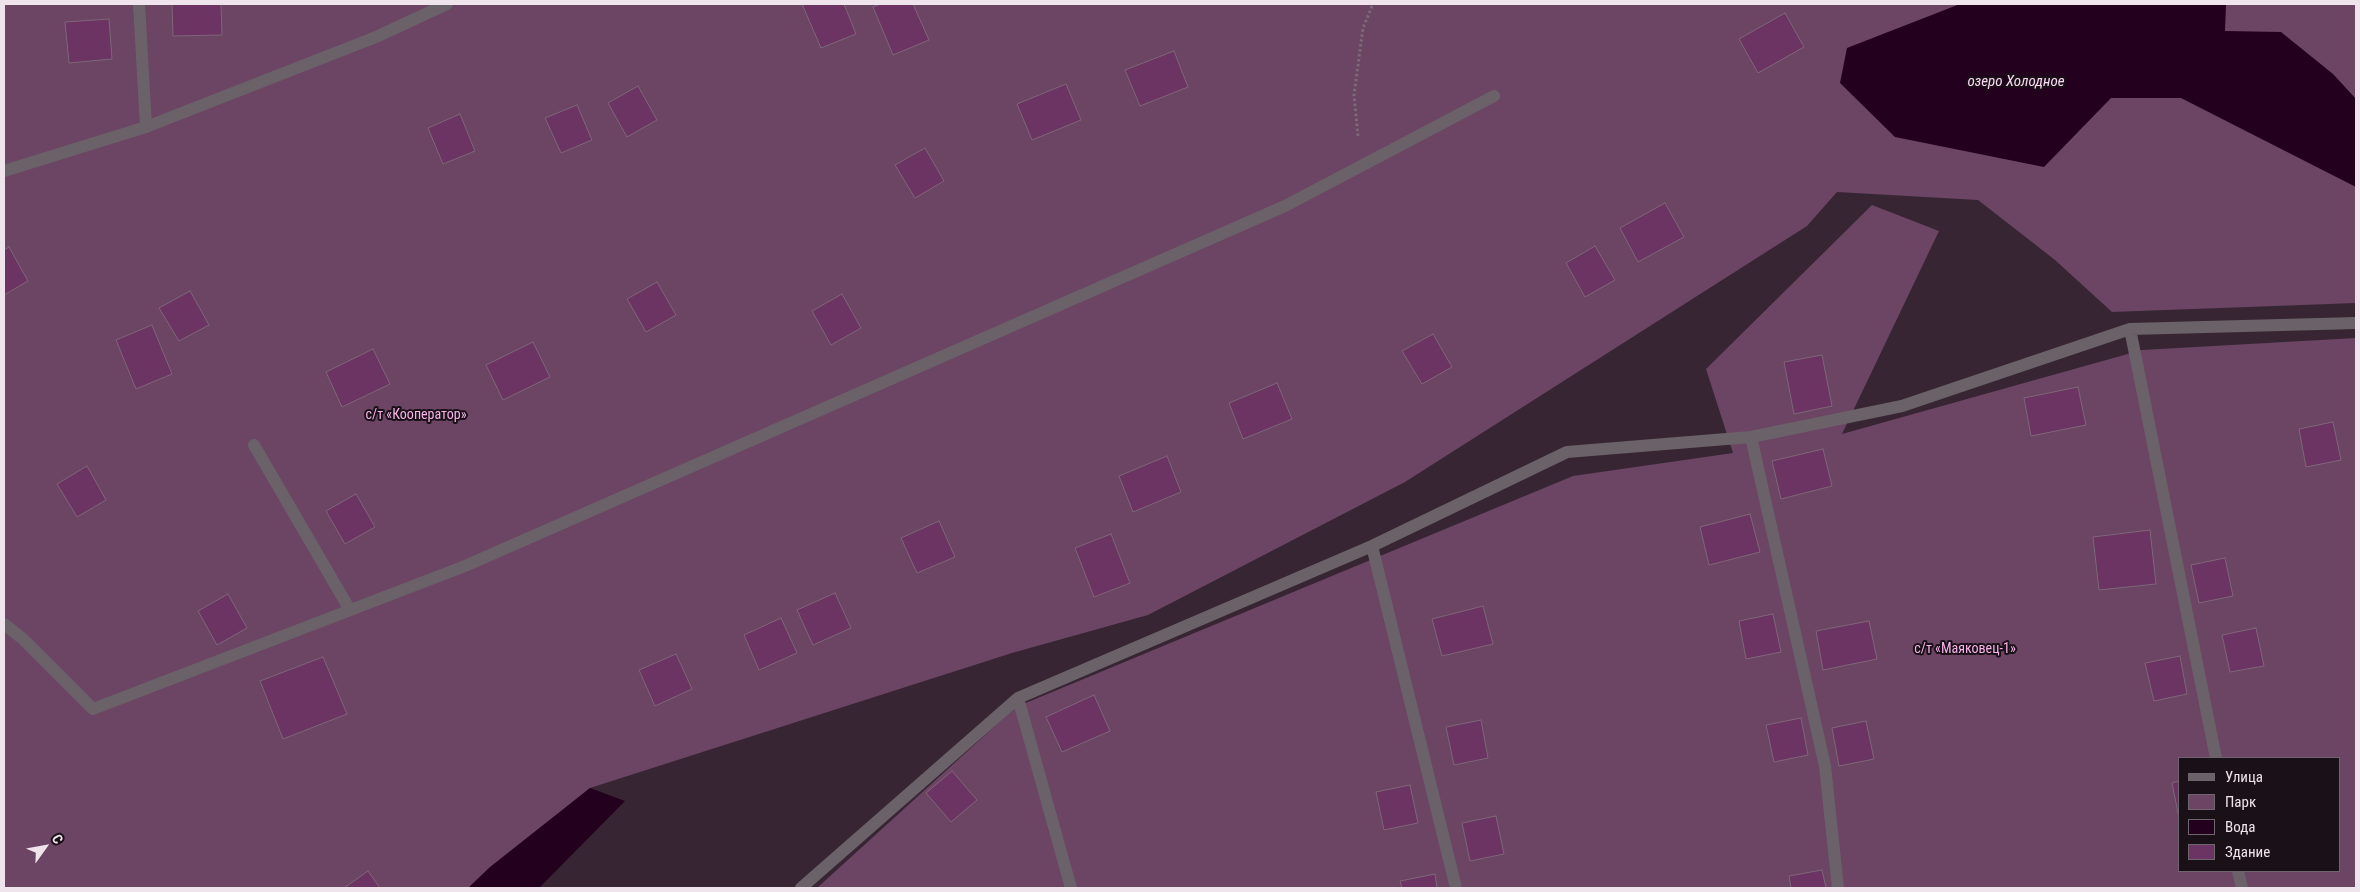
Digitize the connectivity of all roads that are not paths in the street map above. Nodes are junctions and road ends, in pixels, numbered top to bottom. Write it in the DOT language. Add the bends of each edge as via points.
graph roads {
  1 [pos="139,4"];
  2 [pos="447,4"];
  3 [pos="1494,96"];
  4 [pos="146,127"];
  5 [pos="4,171"];
  6 [pos="2356,322"];
  7 [pos="2130,329"];
  8 [pos="1751,437"];
  9 [pos="254,445"];
  10 [pos="1372,546"];
  11 [pos="350,610"];
  12 [pos="4,624"];
  13 [pos="1018,698"];
  14 [pos="2216,757"];
  15 [pos="2238,872"];
  16 [pos="801,888"];
  17 [pos="1071,888"];
  18 [pos="1456,888"];
  19 [pos="1838,888"];
  20 [pos="2242,888"];
  1 -- 4 [label="street"];
  2 -- 4 [label="street" via="376,37"];
  3 -- 11 [label="street" via="1286,206 465,566"];
  4 -- 5 [label="street"];
  6 -- 7 [label="street"];
  7 -- 8 [label="street" via="1902,406"];
  7 -- 14 [label="street"];
  8 -- 10 [label="street" via="1567,452"];
  8 -- 19 [label="street" via="1825,766"];
  9 -- 11 [label="street"];
  10 -- 13 [label="street"];
  10 -- 18 [label="street"];
  11 -- 12 [label="street" via="93,709"];
  13 -- 16 [label="street"];
  13 -- 17 [label="street"];
  15 -- 20 [label="street"];
}
